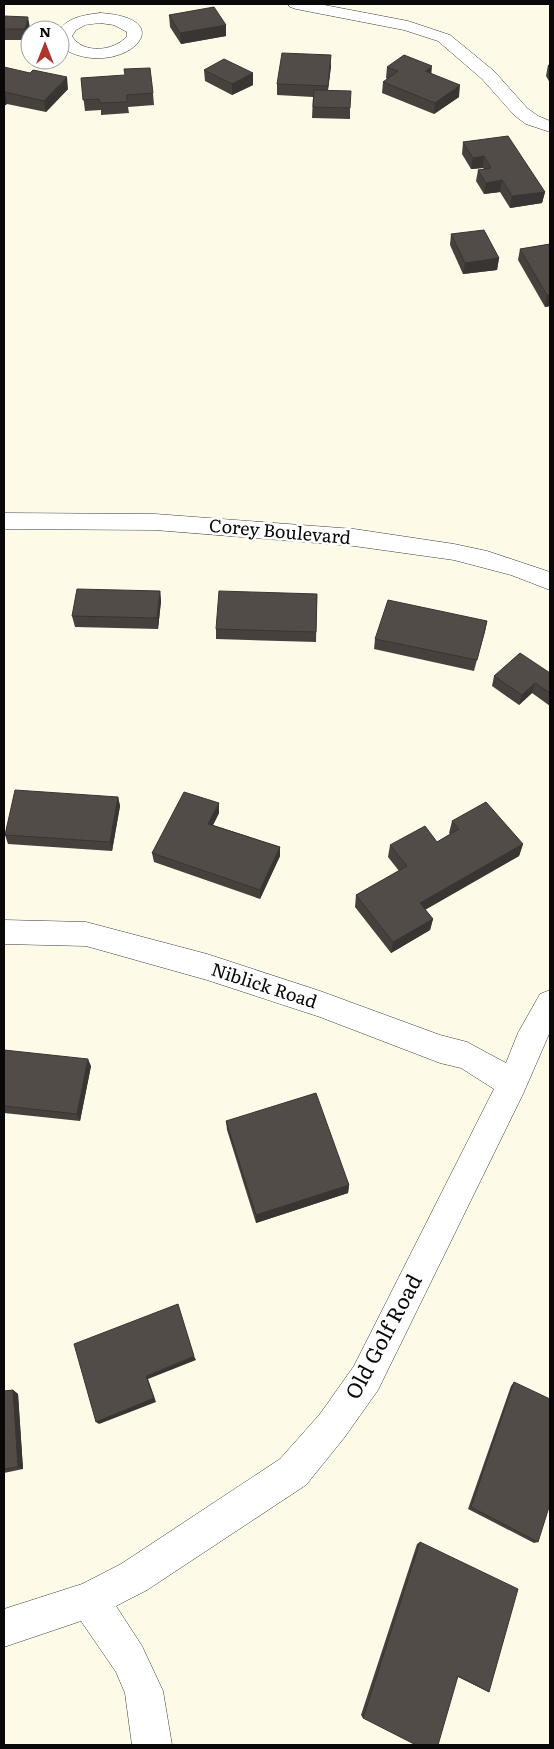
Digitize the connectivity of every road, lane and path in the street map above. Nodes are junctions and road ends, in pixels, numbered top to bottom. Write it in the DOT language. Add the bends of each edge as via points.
graph roads {
  1 [pos="296,4"];
  2 [pos="550,127"];
  3 [pos="4,521"];
  4 [pos="550,581"];
  5 [pos="4,932"];
  6 [pos="550,1003"];
  7 [pos="512,1084"];
  8 [pos="89,1600"];
  9 [pos="4,1628"];
  10 [pos="152,1745"];
  1 -- 2 [label="street" via="408,26 444,38 488,74 521,112"];
  3 -- 4 [label="street, Corey Boulevard" via="156,522 343,536 471,557 525,570"];
  5 -- 7 [label="street, Niblick Road" via="86,934 207,966 467,1056"];
  6 -- 7 [label="street, Old Golf Road"];
  7 -- 8 [label="street, Old Golf Road" via="366,1378 332,1426 292,1472 134,1577"];
  8 -- 9 [label="street, Old Golf Road"];
  8 -- 10 [label="street" via="129,1660 144,1691"];
}
